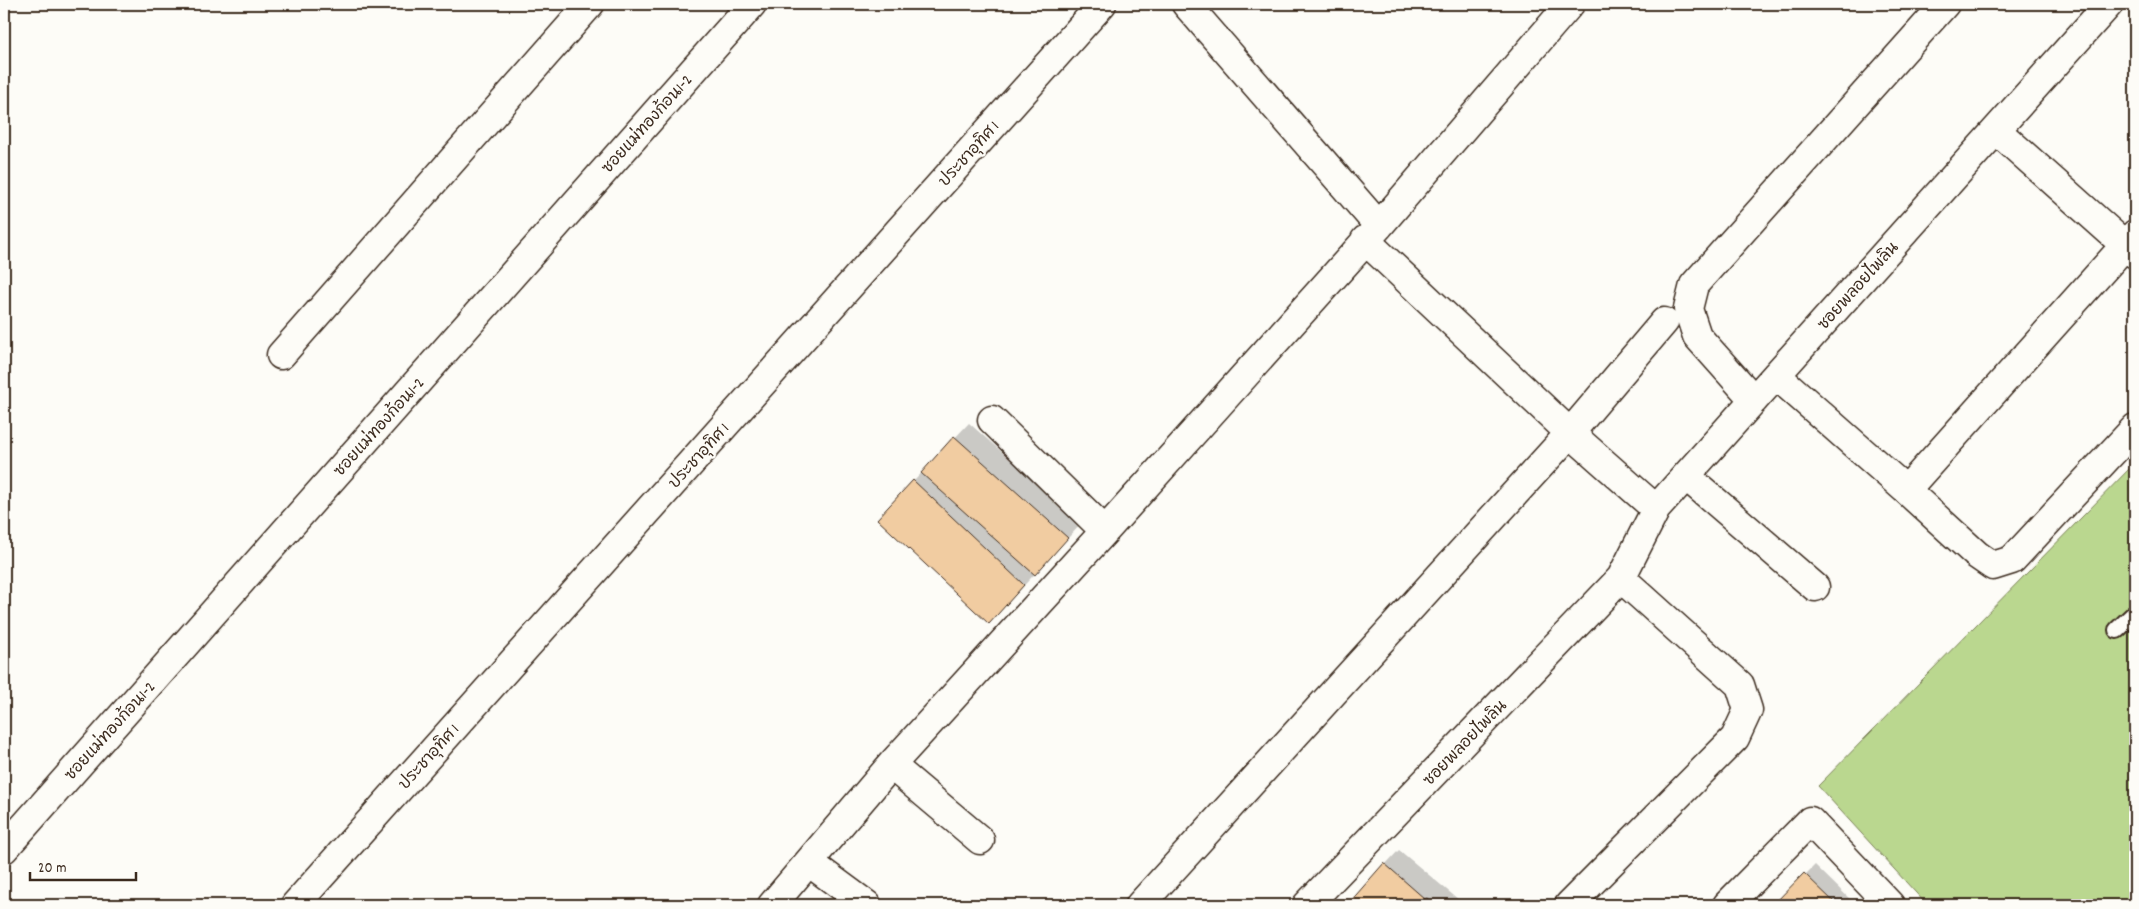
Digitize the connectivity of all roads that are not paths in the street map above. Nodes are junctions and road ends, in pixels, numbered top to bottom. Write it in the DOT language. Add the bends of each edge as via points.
graph roads {
  1 [pos="590,4"];
  2 [pos="752,4"];
  3 [pos="1102,4"];
  4 [pos="1186,4"];
  5 [pos="1570,4"];
  6 [pos="1946,4"];
  7 [pos="2109,4"];
  8 [pos="1996,130"];
  9 [pos="1372,233"];
  10 [pos="2132,245"];
  11 [pos="1664,322"];
  12 [pos="281,355"];
  13 [pos="1776,375"];
  14 [pos="1754,400"];
  15 [pos="992,420"];
  16 [pos="2135,428"];
  17 [pos="1570,433"];
  18 [pos="1686,476"];
  19 [pos="1906,490"];
  20 [pos="1656,509"];
  21 [pos="1105,531"];
  22 [pos="1621,578"];
  23 [pos="1815,587"];
  24 [pos="2135,613"];
  25 [pos="2117,630"];
  26 [pos="891,765"];
  27 [pos="980,840"];
  28 [pos="4,849"];
  29 [pos="810,862"];
  30 [pos="295,905"];
  31 [pos="772,905"];
  32 [pos="866,905"];
  33 [pos="1140,905"];
  34 [pos="1306,905"];
  35 [pos="1569,905"];
  36 [pos="1728,905"];
  37 [pos="1890,905"];
  1 -- 12 [label="street"];
  2 -- 28 [label="street, ซอยแม่ทองก้อน1-2"];
  3 -- 30 [label="street, ประชาอุทิศ 1"];
  4 -- 9 [label="street"];
  5 -- 9 [label="street"];
  6 -- 14 [label="street" via="1694,285 1688,309 1697,336"];
  7 -- 8 [label="street, ซอยพลอยไพลิน"];
  8 -- 10 [label="street"];
  8 -- 13 [label="street, ซอยพลอยไพลิน"];
  9 -- 17 [label="street"];
  9 -- 21 [label="street"];
  10 -- 19 [label="street"];
  11 -- 17 [label="street"];
  13 -- 14 [label="street, ซอยพลอยไพลิน"];
  13 -- 19 [label="street"];
  14 -- 18 [label="street, ซอยพลอยไพลิน"];
  15 -- 21 [label="street"];
  16 -- 19 [label="street" via="2012,560 1993,566"];
  17 -- 20 [label="street"];
  17 -- 33 [label="street"];
  18 -- 20 [label="street, ซอยพลอยไพลิน"];
  18 -- 23 [label="street"];
  20 -- 22 [label="street, ซอยพลอยไพลิน"];
  21 -- 26 [label="street"];
  22 -- 34 [label="street, ซอยพลอยไพลิน"];
  22 -- 35 [label="street" via="1740,685 1748,710 1735,738"];
  24 -- 25 [label="lane"];
  26 -- 27 [label="street"];
  26 -- 29 [label="street"];
  29 -- 31 [label="street"];
  29 -- 32 [label="street"];
  36 -- 37 [label="street" via="1810,821"];
}
